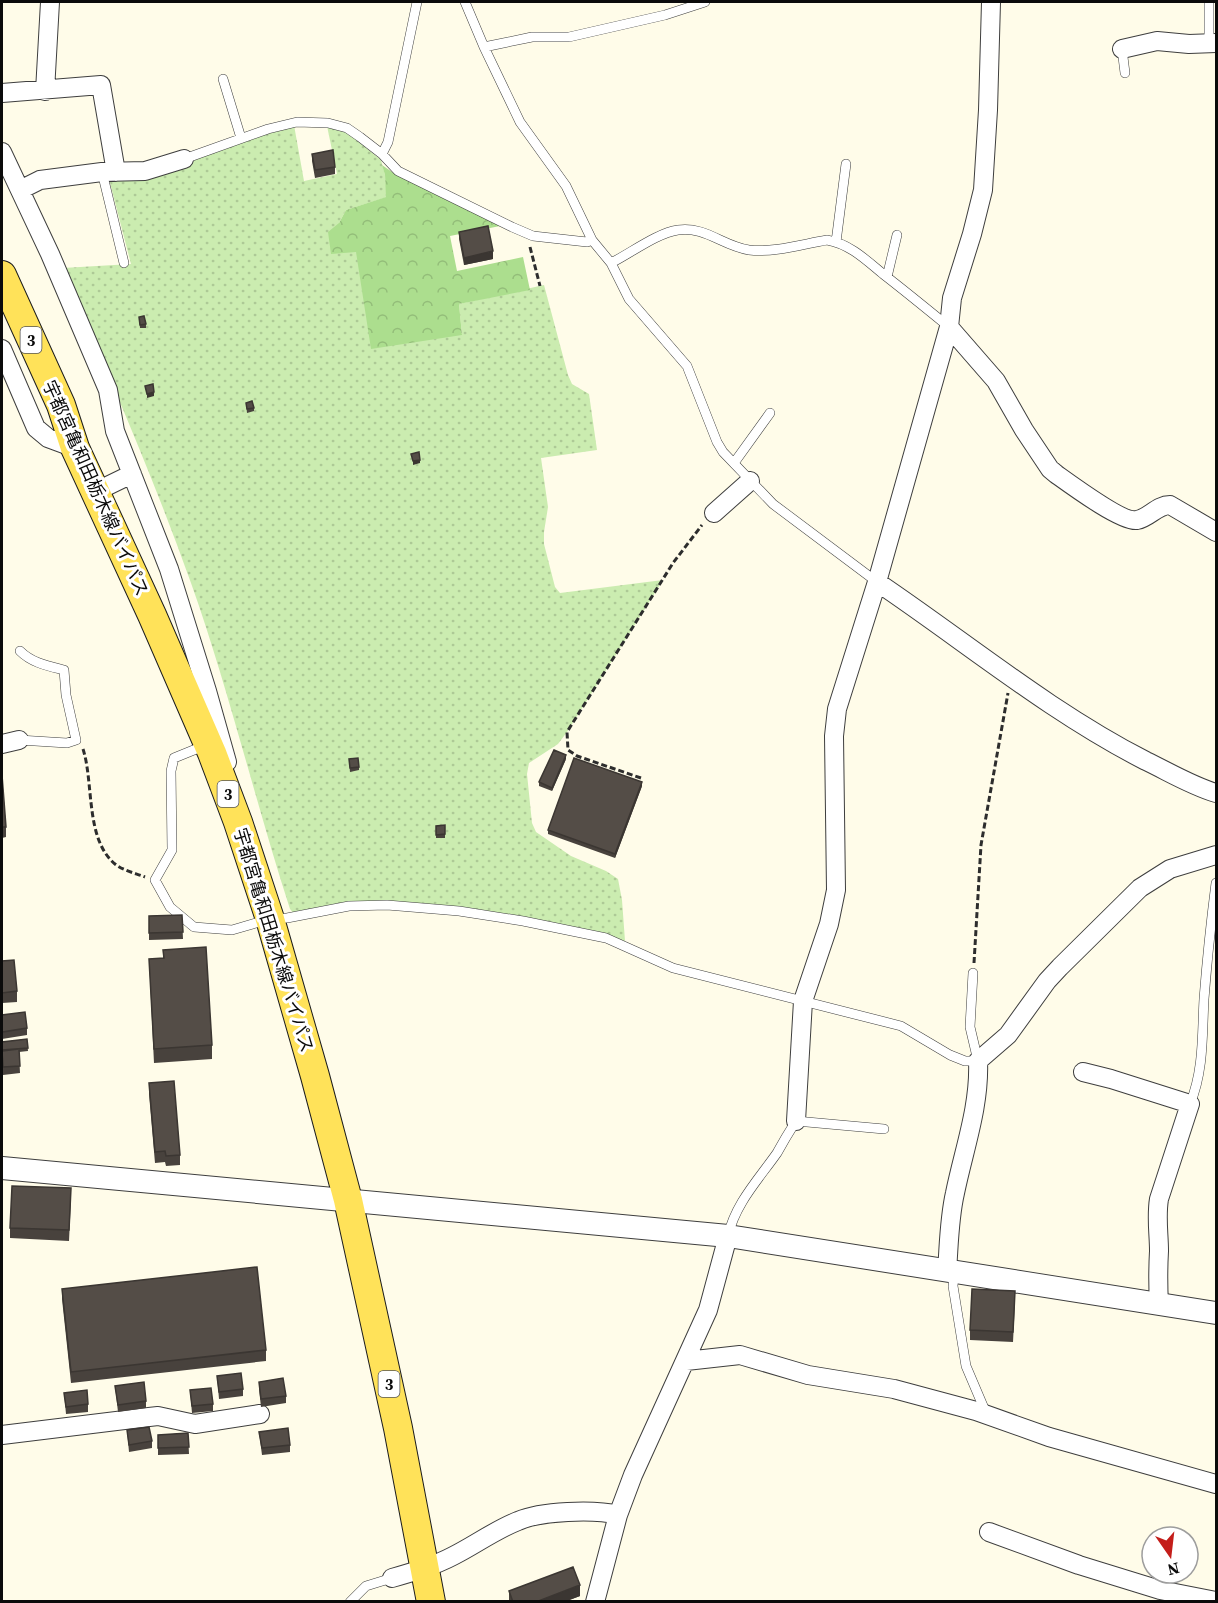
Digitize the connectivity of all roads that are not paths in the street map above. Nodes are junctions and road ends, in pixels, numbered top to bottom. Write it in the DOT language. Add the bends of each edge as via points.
graph roads {
  1 [pos="50,2"];
  2 [pos="417,2"];
  3 [pos="465,2"];
  4 [pos="705,2"];
  5 [pos="991,2"];
  6 [pos="1209,2"];
  7 [pos="1213,43"];
  8 [pos="484,47"];
  9 [pos="1122,49"];
  10 [pos="1125,73"];
  11 [pos="223,80"];
  12 [pos="45,91"];
  13 [pos="2,93"];
  14 [pos="241,138"];
  15 [pos="2,152"];
  16 [pos="382,154"];
  17 [pos="184,159"];
  18 [pos="846,164"];
  19 [pos="109,172"];
  20 [pos="20,190"];
  21 [pos="897,235"];
  22 [pos="592,240"];
  23 [pos="836,242"];
  24 [pos="124,262"];
  25 [pos="611,263"];
  26 [pos="2,275"];
  27 [pos="887,277"];
  28 [pos="949,327"];
  29 [pos="2,349"];
  30 [pos="770,412"];
  31 [pos="75,448"];
  32 [pos="734,463"];
  33 [pos="132,474"];
  34 [pos="750,481"];
  35 [pos="95,492"];
  36 [pos="714,513"];
  37 [pos="1216,532"];
  38 [pos="877,582"];
  39 [pos="20,651"];
  40 [pos="10,742"];
  41 [pos="208,744"];
  42 [pos="1216,793"];
  43 [pos="238,822"];
  44 [pos="1216,855"];
  45 [pos="1216,883"];
  46 [pos="270,919"];
  47 [pos="973,973"];
  48 [pos="803,1001"];
  49 [pos="978,1061"];
  50 [pos="1083,1072"];
  51 [pos="1190,1104"];
  52 [pos="796,1121"];
  53 [pos="884,1129"];
  54 [pos="2,1168"];
  55 [pos="348,1200"];
  56 [pos="728,1236"];
  57 [pos="950,1272"];
  58 [pos="1159,1304"];
  59 [pos="1216,1313"];
  60 [pos="686,1361"];
  61 [pos="260,1414"];
  62 [pos="987,1415"];
  63 [pos="2,1435"];
  64 [pos="1216,1484"];
  65 [pos="618,1515"];
  66 [pos="989,1532"];
  67 [pos="426,1568"];
  68 [pos="392,1578"];
  69 [pos="1216,1601"];
  70 [pos="350,1602"];
  71 [pos="430,1602"];
  72 [pos="595,1602"];
  1 -- 12 [label="street"];
  2 -- 16 [label="lane" via="388,142"];
  3 -- 8 [label="lane"];
  4 -- 8 [label="lane" via="568,37 532,37"];
  5 -- 28 [label="street" via="983,190 952,298"];
  6 -- 7 [label="lane"];
  7 -- 9 [label="street" via="1157,41"];
  8 -- 22 [label="lane" via="520,122 566,186"];
  9 -- 10 [label="lane"];
  11 -- 14 [label="lane"];
  12 -- 13 [label="street"];
  12 -- 19 [label="street" via="101,85"];
  14 -- 16 [label="lane" via="297,122 328,123 347,128"];
  14 -- 17 [label="lane"];
  15 -- 20 [label="street"];
  16 -- 22 [label="lane" via="398,171 528,234"];
  17 -- 19 [label="street" via="145,171"];
  18 -- 23 [label="lane"];
  19 -- 20 [label="street" via="40,180"];
  19 -- 24 [label="lane"];
  20 -- 33 [label="street" via="108,390 115,431"];
  21 -- 27 [label="lane"];
  22 -- 25 [label="lane"];
  23 -- 25 [label="lane" via="748,249 702,231 677,230"];
  23 -- 27 [label="lane"];
  25 -- 32 [label="lane" via="629,299 687,366 717,442"];
  26 -- 31 [label="main road, 宇都宮亀和田栃木線バイパス / 3" via="61,405"];
  27 -- 28 [label="lane"];
  28 -- 37 [label="street" via="996,381 1024,430 1056,474 1133,520 1170,505"];
  28 -- 38 [label="street"];
  29 -- 31 [label="street" via="36,428 48,438"];
  30 -- 32 [label="lane"];
  31 -- 35 [label="main road, 宇都宮亀和田栃木線バイパス / 3"];
  32 -- 34 [label="lane"];
  33 -- 35 [label="street"];
  33 -- 43 [label="street" via="169,569 207,691"];
  34 -- 36 [label="street"];
  34 -- 38 [label="lane" via="773,504"];
  35 -- 41 [label="main road, 宇都宮亀和田栃木線バイパス / 3"];
  38 -- 42 [label="street" via="1064,715 1120,748"];
  38 -- 48 [label="street" via="837,709 836,890"];
  39 -- 40 [label="lane" via="43,665 64,670 76,740 66,744"];
  41 -- 43 [label="main road, 宇都宮亀和田栃木線バイパス / 3"];
  41 -- 46 [label="lane" via="174,758 172,850 155,880 170,907 194,927 232,930"];
  43 -- 46 [label="main road, 宇都宮亀和田栃木線バイパス / 3"];
  44 -- 49 [label="street" via="1170,869 1140,888 1060,967 1008,1035"];
  45 -- 51 [label="lane" via="1202,1054"];
  46 -- 48 [label="lane" via="365,905 421,907 502,918 606,938 673,968"];
  46 -- 55 [label="main road, 宇都宮亀和田栃木線バイパス / 3"];
  47 -- 49 [label="lane" via="970,1028"];
  48 -- 49 [label="lane" via="901,1026 950,1055"];
  48 -- 52 [label="street"];
  49 -- 57 [label="street" via="978,1092 948,1237"];
  50 -- 51 [label="street"];
  51 -- 58 [label="street" via="1158,1199"];
  52 -- 53 [label="lane"];
  52 -- 56 [label="lane" via="738,1206"];
  54 -- 55 [label="street"];
  55 -- 56 [label="street"];
  55 -- 67 [label="main road, 宇都宮亀和田栃木線バイパス / 3"];
  56 -- 57 [label="street"];
  56 -- 60 [label="street" via="708,1310"];
  57 -- 58 [label="street"];
  57 -- 62 [label="lane" via="966,1366"];
  58 -- 59 [label="street"];
  60 -- 62 [label="street" via="740,1355 808,1375 894,1389"];
  60 -- 65 [label="street"];
  61 -- 63 [label="street" via="195,1424 158,1416"];
  62 -- 64 [label="street" via="1049,1437"];
  65 -- 67 [label="street" via="601,1511 519,1520"];
  65 -- 72 [label="street"];
  66 -- 69 [label="street" via="1149,1587"];
  67 -- 68 [label="street"];
  67 -- 71 [label="main road, 宇都宮亀和田栃木線バイパス / 3"];
  68 -- 70 [label="lane" via="366,1586"];
}
